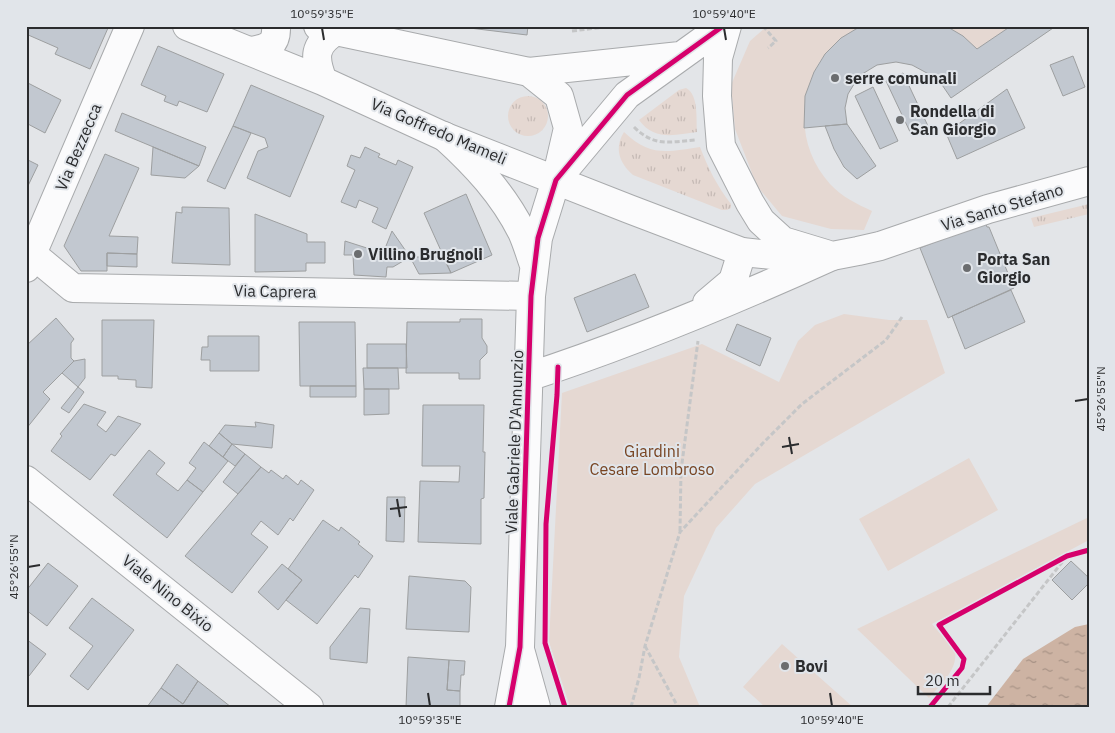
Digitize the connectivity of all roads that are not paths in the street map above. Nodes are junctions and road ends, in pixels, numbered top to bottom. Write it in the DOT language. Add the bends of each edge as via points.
graph roads {
  1 [pos="130,26"];
  2 [pos="186,26"];
  3 [pos="276,26"];
  4 [pos="723,26"];
  5 [pos="727,26"];
  6 [pos="327,29"];
  7 [pos="251,52"];
  8 [pos="681,56"];
  9 [pos="529,72"];
  10 [pos="324,81"];
  11 [pos="443,136"];
  12 [pos="556,180"];
  13 [pos="1089,181"];
  14 [pos="915,234"];
  15 [pos="742,252"];
  16 [pos="832,256"];
  17 [pos="29,261"];
  18 [pos="534,266"];
  19 [pos="531,296"];
  20 [pos="693,316"];
  21 [pos="528,377"];
  22 [pos="26,480"];
  23 [pos="520,647"];
  24 [pos="309,707"];
  25 [pos="509,707"];
  26 [pos="536,707"];
  1 -- 17 [label="street, Via Bezzecca"];
  2 -- 7 [label="street, Via Goffredo Mameli"];
  3 -- 7 [label="street" via="272,43"];
  4 -- 8 [label="street"];
  5 -- 16 [label="street" via="718,58 721,146 761,221 783,241"];
  6 -- 9 [label="street"];
  6 -- 10 [label="street" via="317,55"];
  7 -- 10 [label="street, Via Goffredo Mameli"];
  8 -- 9 [label="street"];
  8 -- 12 [label="street" via="627,95"];
  9 -- 12 [label="street" via="559,96 568,128"];
  10 -- 11 [label="street, Via Goffredo Mameli"];
  11 -- 12 [label="street, Via Goffredo Mameli"];
  11 -- 18 [label="street, Viale Gabriele D'Annunzio" via="466,156 506,205 522,233"];
  12 -- 15 [label="street, Via Goffredo Mameli"];
  12 -- 18 [label="street, Viale Gabriele D'Annunzio" via="538,238"];
  13 -- 14 [label="street, Via Santo Stefano" via="988,209"];
  14 -- 16 [label="street, Via Goffredo Mameli" via="880,246"];
  15 -- 16 [label="street, Via Goffredo Mameli" via="791,257"];
  15 -- 20 [label="street, Via Goffredo Mameli" via="734,281"];
  16 -- 20 [label="street, Via Goffredo Mameli"];
  17 -- 19 [label="street, Via Caprera" via="72,288"];
  18 -- 19 [label="street, Viale Gabriele D'Annunzio"];
  19 -- 21 [label="street, Viale Gabriele D'Annunzio"];
  20 -- 21 [label="street, Via Goffredo Mameli"];
  21 -- 23 [label="street, Viale Gabriele D'Annunzio"];
  22 -- 24 [label="street, Viale Nino Bixio"];
  23 -- 25 [label="street, Viale Gabriele D'Annunzio"];
  23 -- 26 [label="street, Viale Gabriele D'Annunzio"];
}
